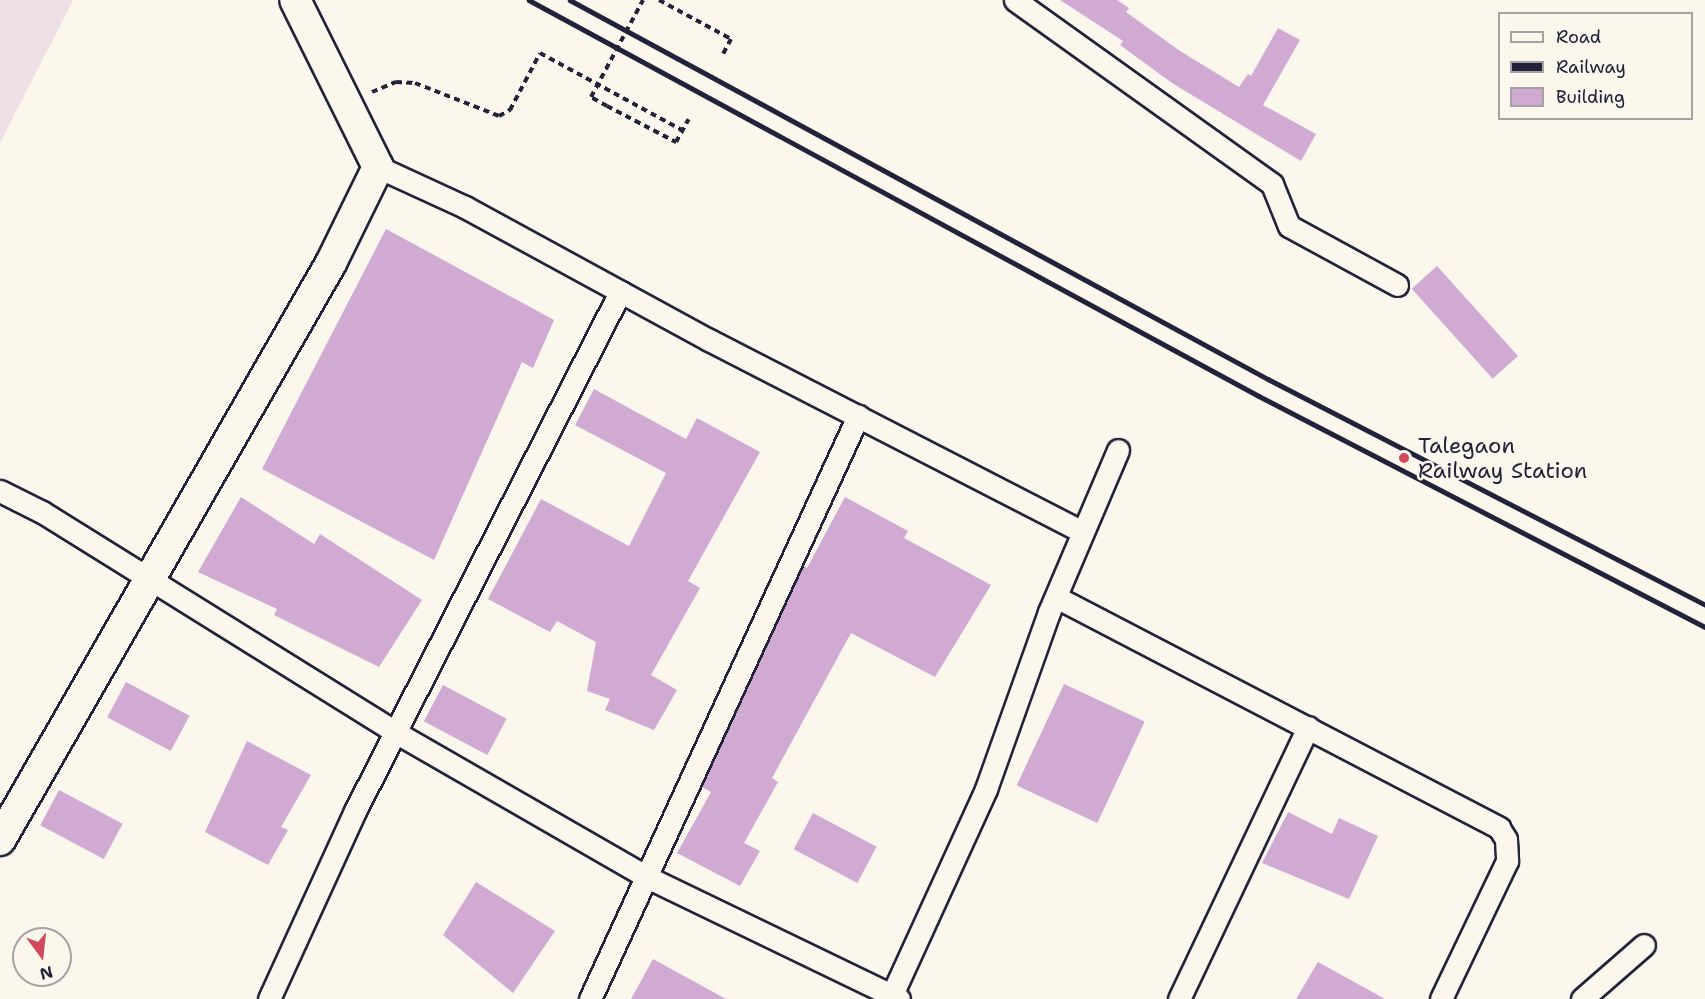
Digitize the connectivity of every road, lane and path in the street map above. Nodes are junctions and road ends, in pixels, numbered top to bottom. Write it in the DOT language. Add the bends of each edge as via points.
graph roads {
  1 [pos="295,0"];
  2 [pos="644,0"];
  3 [pos="659,0"];
  4 [pos="1015,0"];
  5 [pos="723,54"];
  6 [pos="347,105"];
  7 [pos="689,119"];
  8 [pos="682,130"];
  9 [pos="378,167"];
  10 [pos="1397,285"];
  11 [pos="620,291"];
  12 [pos="858,416"];
  13 [pos="1118,450"];
  14 [pos="0,491"];
  15 [pos="1083,532"];
  16 [pos="151,580"];
  17 [pos="1056,597"];
  18 [pos="1308,727"];
  19 [pos="395,732"];
  20 [pos="0,840"];
  21 [pos="645,876"];
  22 [pos="1644,945"];
  23 [pos="894,998"];
  24 [pos="269,999"];
  25 [pos="590,999"];
  26 [pos="1179,999"];
  27 [pos="1441,999"];
  28 [pos="1582,999"];
  1 -- 6 [label="street"];
  2 -- 8 [label="path, bridge" via="591,97 676,142"];
  3 -- 5 [label="path" via="731,39"];
  4 -- 10 [label="street" via="1272,184 1288,226"];
  6 -- 8 [label="path" via="383,86 415,83 500,116 510,110 540,53"];
  6 -- 9 [label="street"];
  7 -- 8 [label="path"];
  9 -- 11 [label="street" via="465,207"];
  9 -- 16 [label="street" via="331,263"];
  11 -- 12 [label="street"];
  11 -- 19 [label="street"];
  12 -- 15 [label="street"];
  12 -- 21 [label="street"];
  13 -- 15 [label="street"];
  14 -- 16 [label="street"];
  15 -- 17 [label="street"];
  16 -- 19 [label="street"];
  16 -- 20 [label="street"];
  17 -- 18 [label="street"];
  17 -- 23 [label="street" via="986,789"];
  18 -- 26 [label="street"];
  18 -- 27 [label="street" via="1484,818 1506,839 1507,861"];
  19 -- 21 [label="street"];
  19 -- 24 [label="street"];
  21 -- 23 [label="street"];
  21 -- 25 [label="street"];
  22 -- 28 [label="street"];
}
